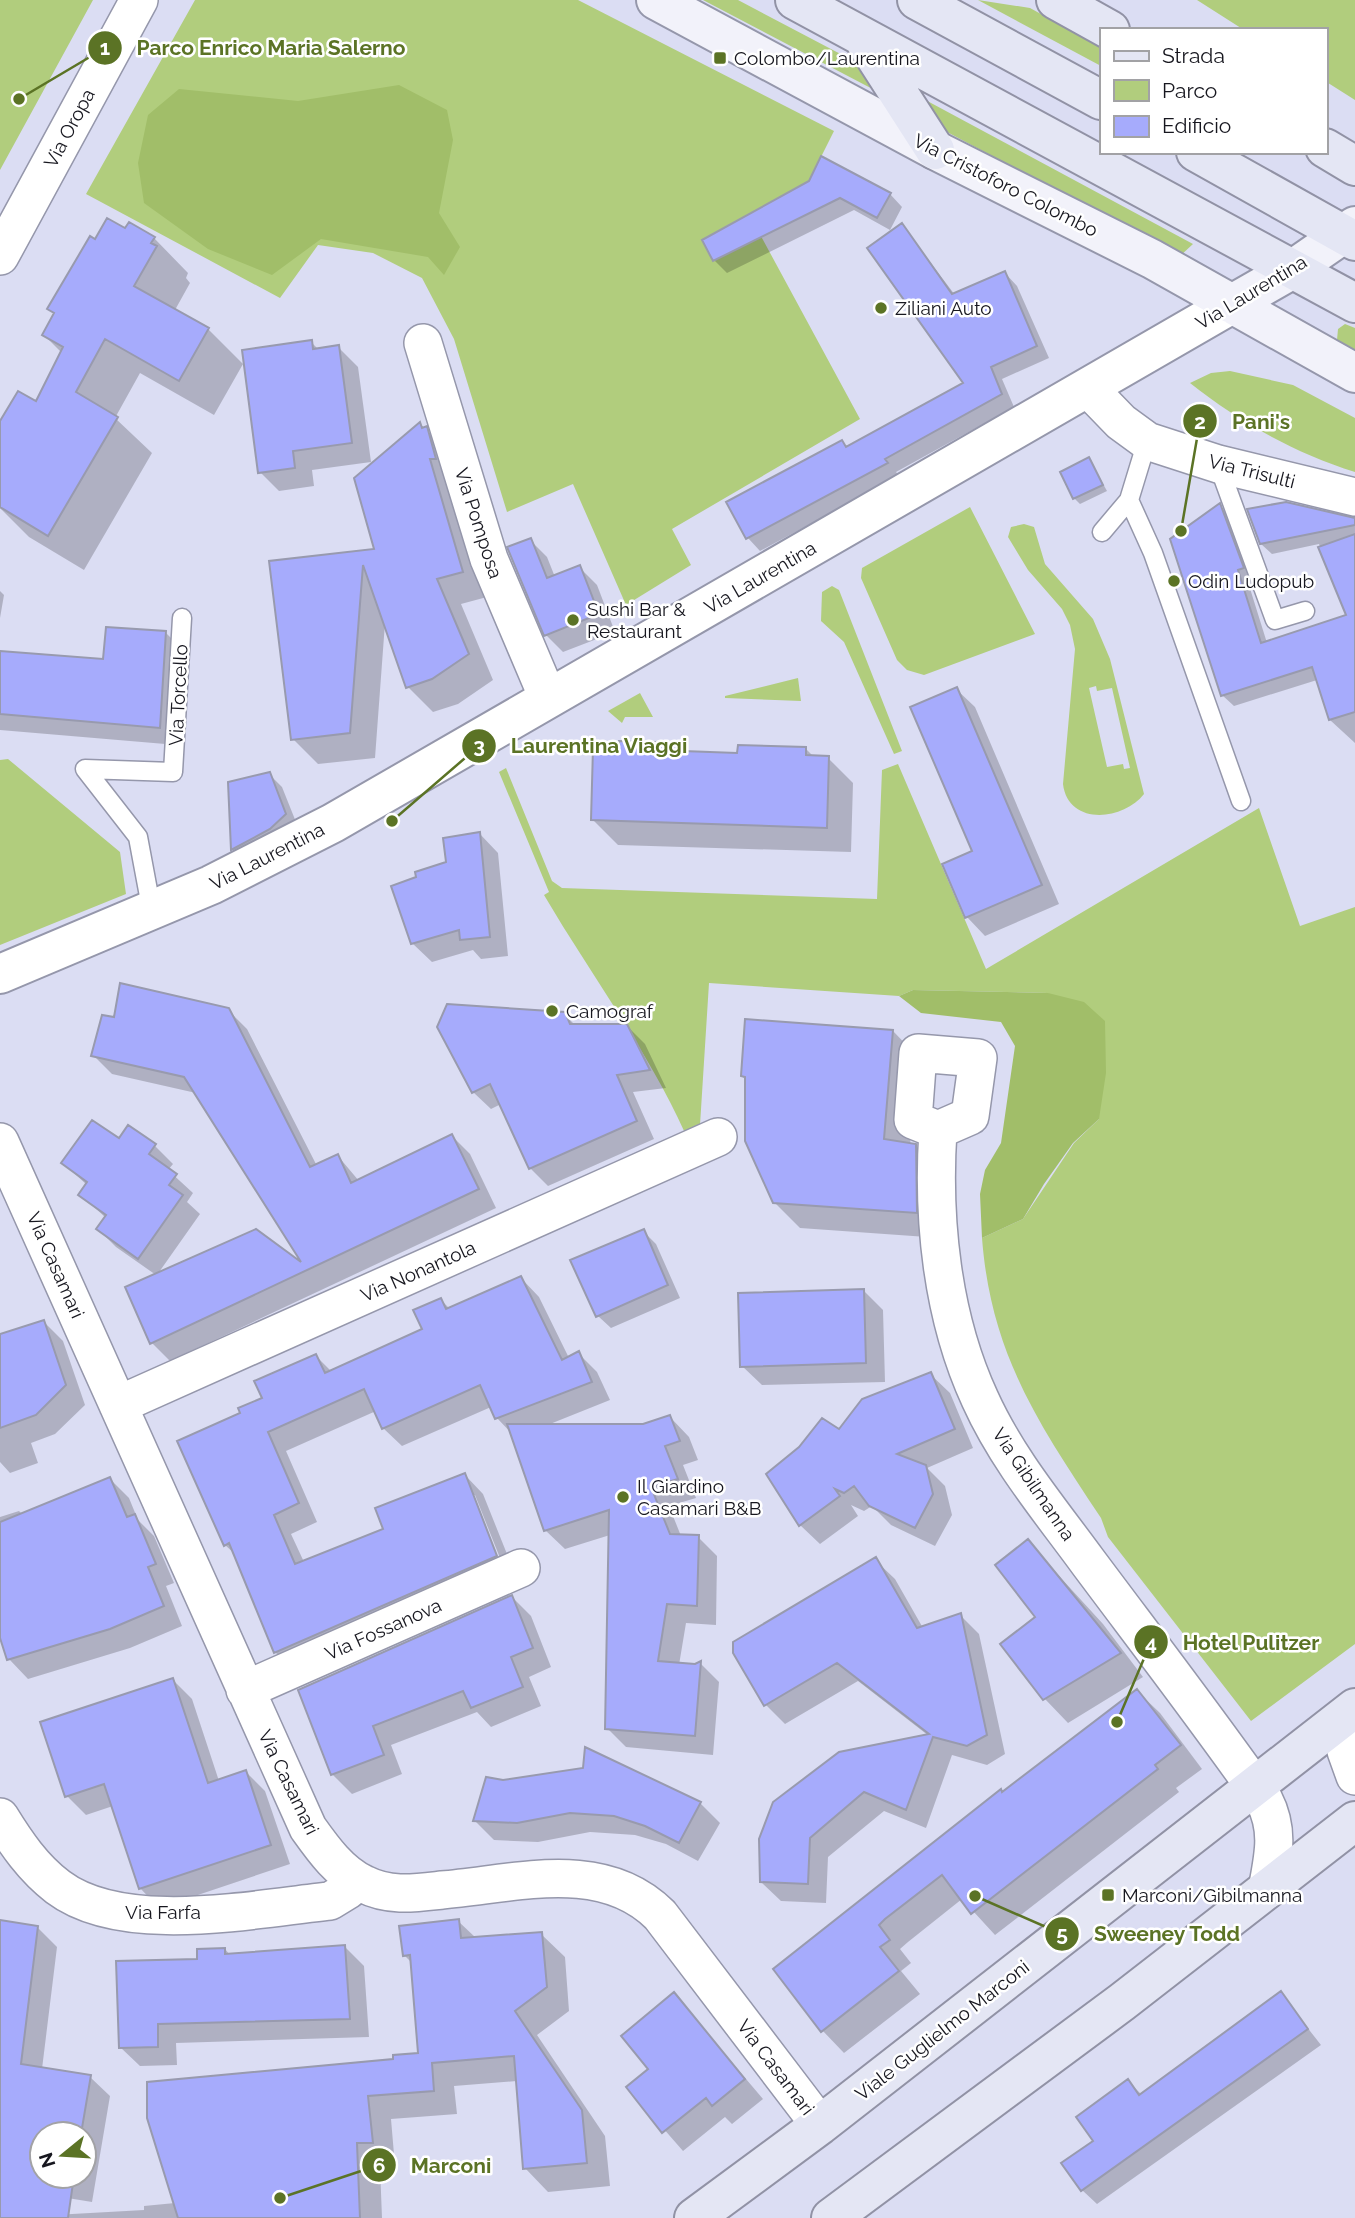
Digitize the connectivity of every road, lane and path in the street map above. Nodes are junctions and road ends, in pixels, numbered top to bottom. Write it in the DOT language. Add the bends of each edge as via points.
graph roads {
  1 [pos="139,0"];
  2 [pos="656,0"];
  3 [pos="796,0"];
  4 [pos="917,0"];
  5 [pos="1056,0"];
  6 [pos="1106,28"];
  7 [pos="862,36"];
  8 [pos="1100,99"];
  9 [pos="1327,149"];
  10 [pos="935,150"];
  11 [pos="1200,154"];
  12 [pos="1355,166"];
  13 [pos="1351,234"];
  14 [pos="0,256"];
  15 [pos="1293,269"];
  16 [pos="1355,303"];
  17 [pos="1233,304"];
  18 [pos="423,343"];
  19 [pos="1355,373"];
  20 [pos="1088,388"];
  21 [pos="1147,441"];
  22 [pos="1218,464"];
  23 [pos="1355,497"];
  24 [pos="1129,500"];
  25 [pos="1102,532"];
  26 [pos="1305,611"];
  27 [pos="182,618"];
  28 [pos="548,698"];
  29 [pos="1241,801"];
  30 [pos="152,912"];
  31 [pos="0,974"];
  32 [pos="939,1130"];
  33 [pos="718,1137"];
  34 [pos="0,1142"];
  35 [pos="118,1405"];
  36 [pos="521,1568"];
  37 [pos="245,1690"];
  38 [pos="1355,1708"];
  39 [pos="1355,1716"];
  40 [pos="1355,1776"];
  41 [pos="1255,1787"];
  42 [pos="0,1817"];
  43 [pos="1355,1821"];
  44 [pos="355,1880"];
  45 [pos="1267,1890"];
  46 [pos="820,2125"];
  47 [pos="694,2218"];
  48 [pos="831,2218"];
  1 -- 14 [label="street, Via Oropa"];
  2 -- 10 [label="main road, Via Cristoforo Colombo"];
  3 -- 7 [label="main road"];
  4 -- 8 [label="main road"];
  5 -- 6 [label="main road"];
  7 -- 10 [label="main road"];
  7 -- 15 [label="main road"];
  9 -- 12 [label="main road"];
  10 -- 17 [label="main road, Via Cristoforo Colombo"];
  11 -- 13 [label="main road"];
  13 -- 15 [label="main road, Via Laurentina"];
  15 -- 16 [label="main road"];
  15 -- 17 [label="main road, Via Laurentina"];
  17 -- 19 [label="main road, Via Cristoforo Colombo"];
  17 -- 20 [label="street, Via Laurentina"];
  18 -- 28 [label="street, Via Pomposa" via="489,559"];
  20 -- 21 [label="street, Via Trisulti"];
  20 -- 28 [label="street, Via Laurentina"];
  21 -- 22 [label="street, Via Trisulti"];
  21 -- 24 [label="lane"];
  22 -- 23 [label="street, Via Trisulti"];
  22 -- 26 [label="lane" via="1275,620"];
  24 -- 25 [label="lane"];
  24 -- 29 [label="lane" via="1153,554"];
  27 -- 30 [label="lane, Via Torcello" via="173,772 85,769 138,837"];
  28 -- 30 [label="street, Via Laurentina" via="333,822"];
  30 -- 31 [label="street, Via Laurentina"];
  32 -- 41 [label="street, Via Gibilmanna" via="936,1173 944,1275 979,1397 1024,1476"];
  33 -- 35 [label="street, Via Nonantola"];
  34 -- 35 [label="street, Via Casamari"];
  35 -- 37 [label="street, Via Casamari"];
  36 -- 37 [label="street, Via Fossanova"];
  37 -- 44 [label="street, Via Casamari" via="308,1828"];
  38 -- 41 [label="main road, Viale Guglielmo Marconi"];
  39 -- 40 [label="street" via="1346,1743"];
  41 -- 45 [label="street" via="1271,1813 1275,1834"];
  41 -- 46 [label="main road, Viale Guglielmo Marconi"];
  42 -- 44 [label="street, Via Farfa" via="23,1852 59,1888 118,1913 170,1915 330,1901"];
  43 -- 45 [label="main road"];
  44 -- 46 [label="street, Via Casamari" via="394,1894 582,1877 634,1893 660,1915"];
  45 -- 48 [label="main road"];
  46 -- 47 [label="main road, Viale Guglielmo Marconi"];
}
